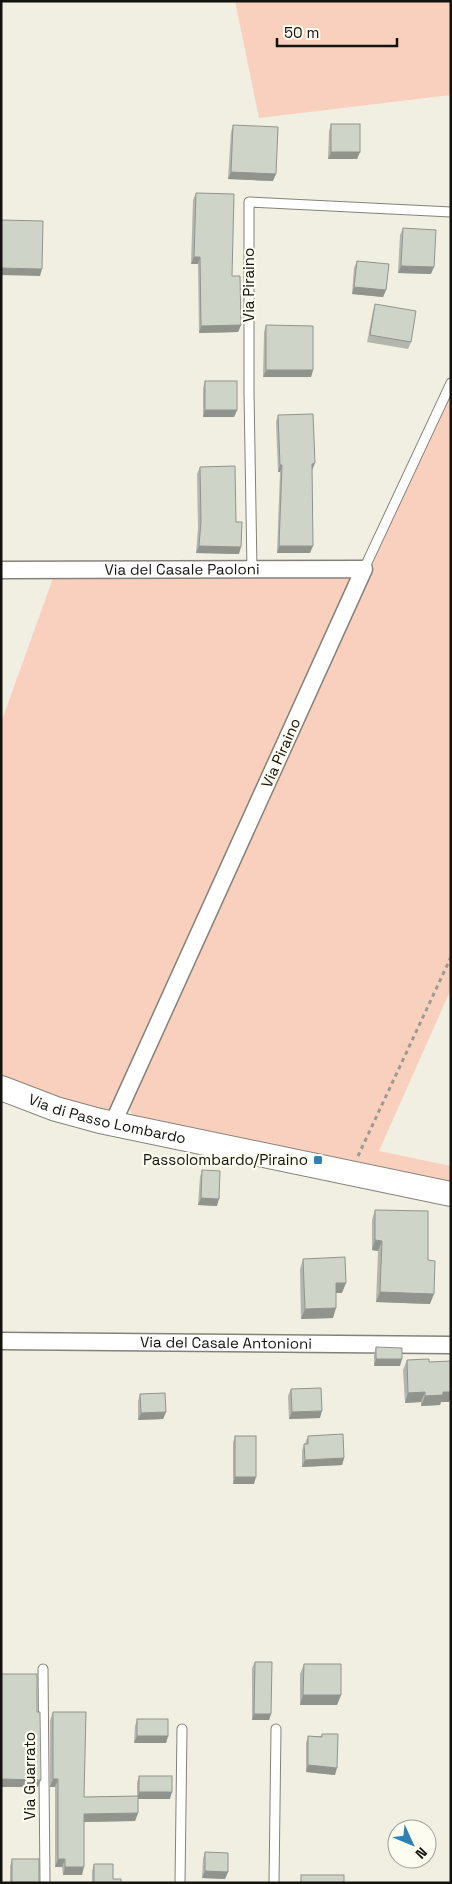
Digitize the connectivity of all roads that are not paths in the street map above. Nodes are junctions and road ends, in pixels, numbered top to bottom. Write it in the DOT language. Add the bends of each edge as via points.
graph roads {
  1 [pos="451,212"];
  2 [pos="451,383"];
  3 [pos="364,569"];
  4 [pos="1,570"];
  5 [pos="252,570"];
  6 [pos="1,1088"];
  7 [pos="113,1123"];
  8 [pos="451,1194"];
  9 [pos="1,1341"];
  10 [pos="451,1345"];
  11 [pos="44,1669"];
  12 [pos="182,1729"];
  13 [pos="276,1729"];
  14 [pos="45,1883"];
  15 [pos="180,1883"];
  16 [pos="274,1883"];
  1 -- 5 [label="lane, Via Piraino" via="249,202"];
  2 -- 3 [label="lane, Via Piraino"];
  3 -- 5 [label="street, Via del Casale Paoloni"];
  3 -- 7 [label="street, Via Piraino"];
  4 -- 5 [label="street, Via del Casale Paoloni"];
  6 -- 7 [label="street, Via di Passo Lombardo" via="56,1109"];
  7 -- 8 [label="street, Via di Passo Lombardo"];
  9 -- 10 [label="street, Via del Casale Antonioni"];
  11 -- 14 [label="lane, Via Guarrato"];
  12 -- 15 [label="lane"];
  13 -- 16 [label="lane"];
}
